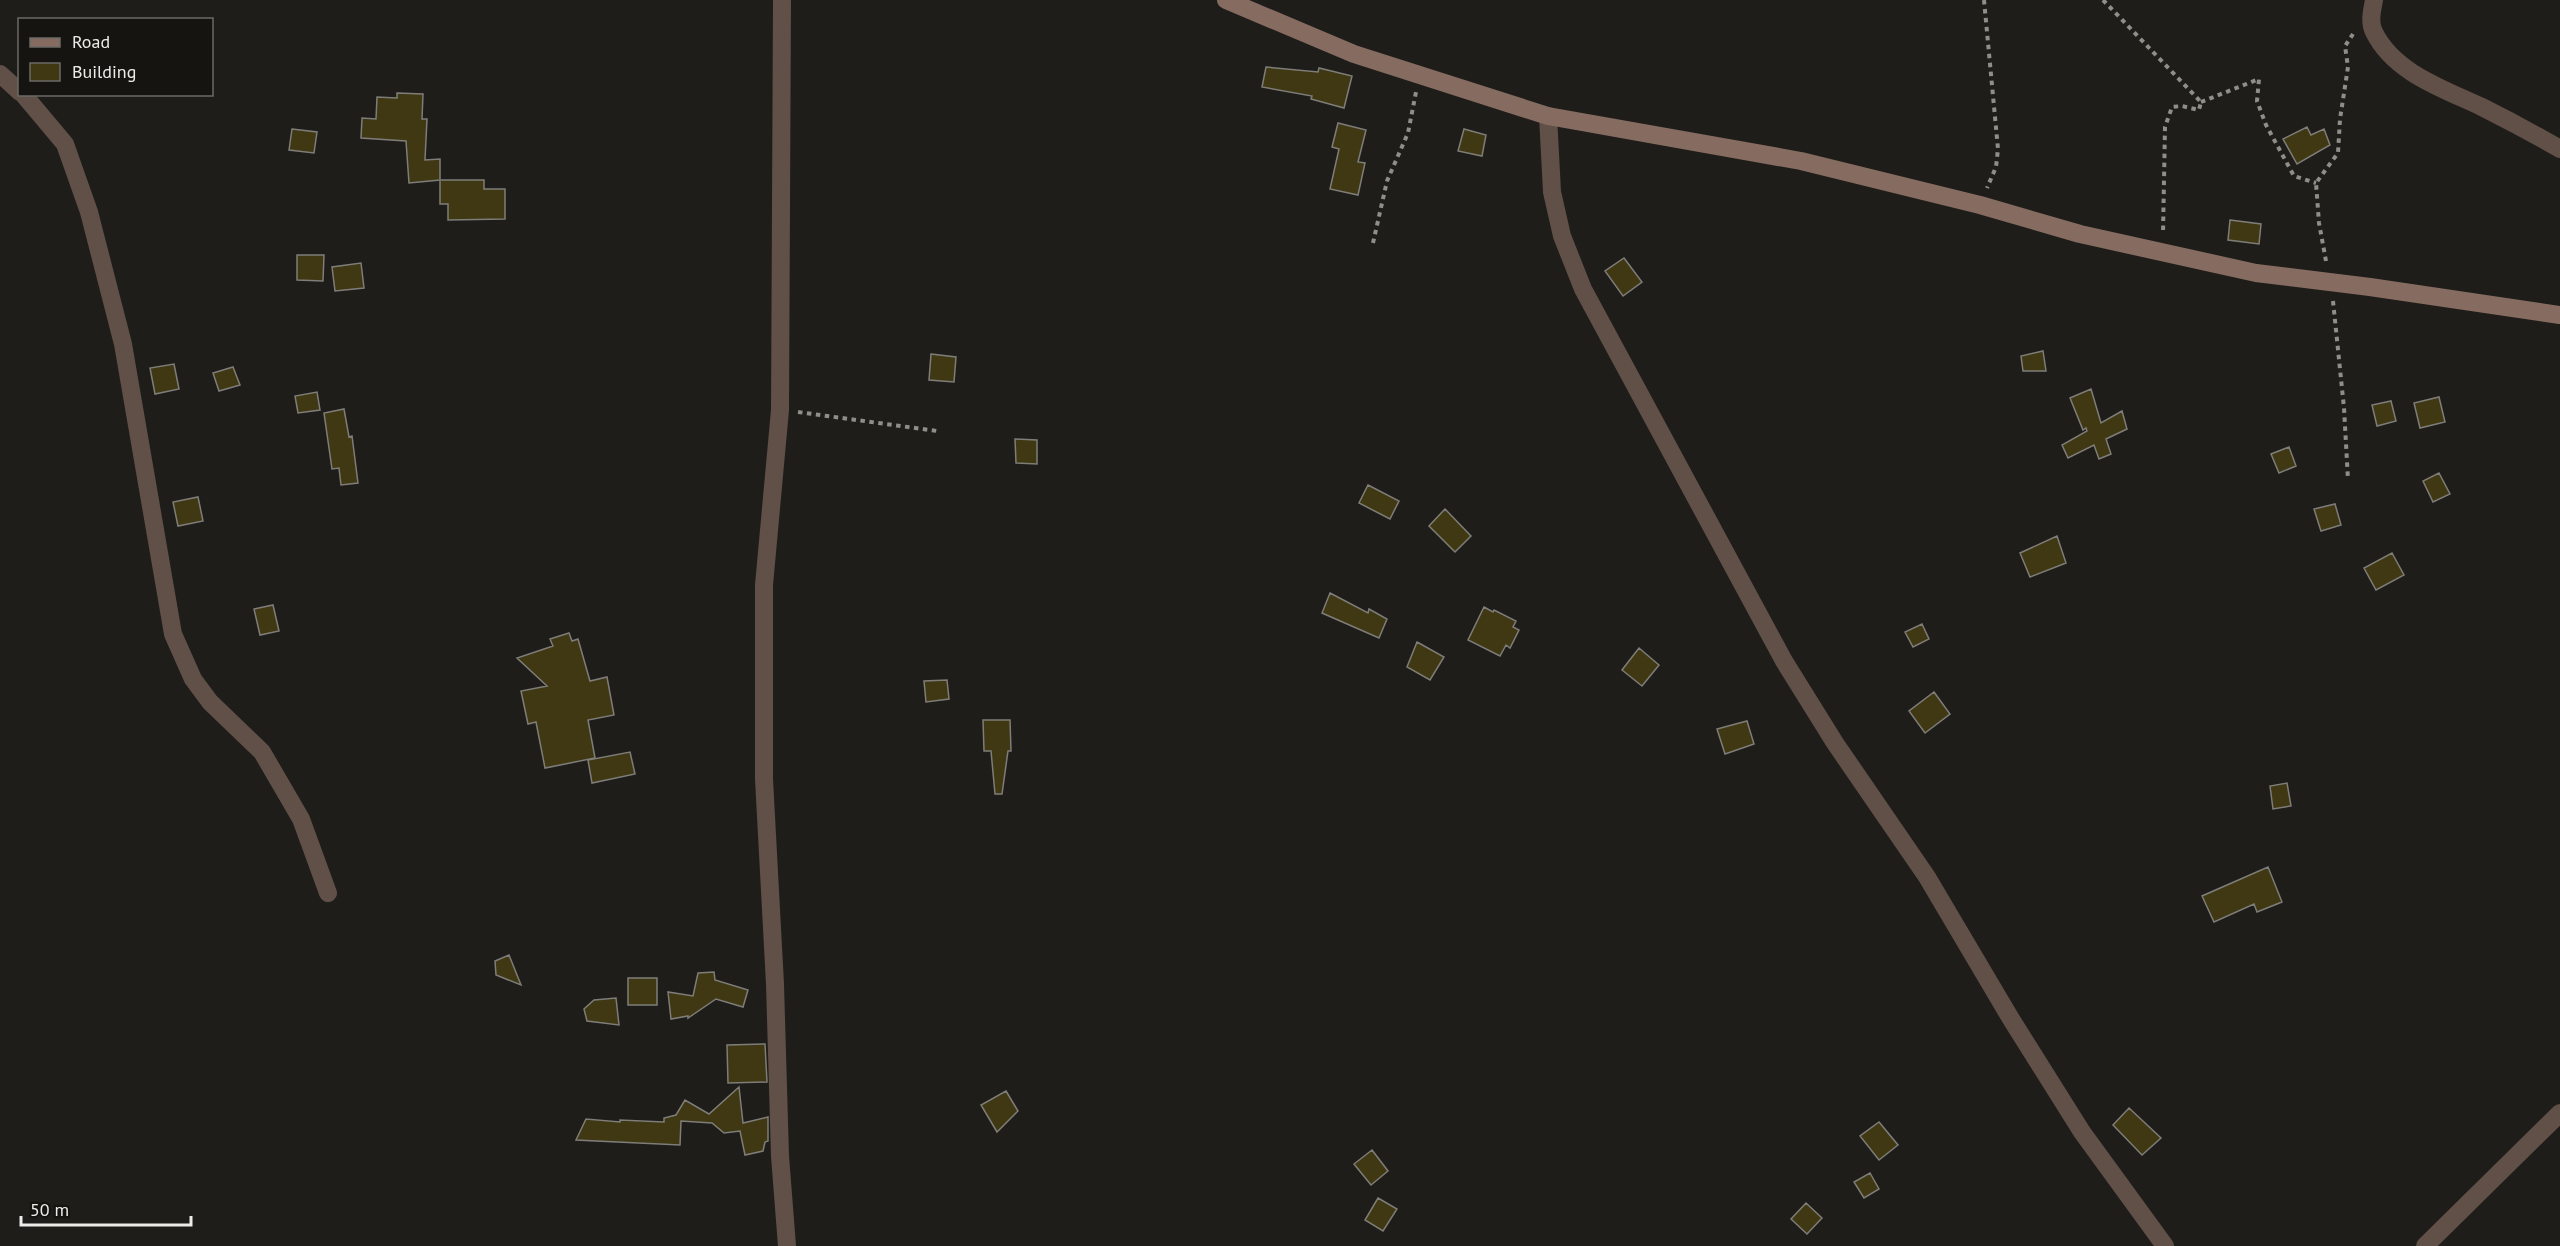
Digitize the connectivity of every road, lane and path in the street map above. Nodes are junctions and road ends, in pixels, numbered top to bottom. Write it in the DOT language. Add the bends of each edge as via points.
graph roads {
  1 [pos="782,0"];
  2 [pos="1226,0"];
  3 [pos="1984,0"];
  4 [pos="2103,0"];
  5 [pos="2374,0"];
  6 [pos="2357,28"];
  7 [pos="0,74"];
  8 [pos="1425,78"];
  9 [pos="18,90"];
  10 [pos="24,96"];
  11 [pos="2201,102"];
  12 [pos="1548,116"];
  13 [pos="2560,148"];
  14 [pos="2316,183"];
  15 [pos="1980,205"];
  16 [pos="1373,243"];
  17 [pos="2163,254"];
  18 [pos="2331,282"];
  19 [pos="2560,315"];
  20 [pos="780,410"];
  21 [pos="937,431"];
  22 [pos="2348,480"];
  23 [pos="328,893"];
  24 [pos="2560,1113"];
  25 [pos="787,1246"];
  26 [pos="2165,1246"];
  27 [pos="2425,1246"];
  1 -- 20 [label="street"];
  2 -- 8 [label="street" via="1354,54"];
  3 -- 15 [label="path" via="1998,149 1996,167"];
  4 -- 11 [label="path"];
  5 -- 13 [label="street" via="2373,31 2408,69 2430,84"];
  6 -- 14 [label="path" via="2345,46 2348,67 2338,153"];
  7 -- 9 [label="street"];
  8 -- 12 [label="street"];
  8 -- 16 [label="path" via="1418,81 1408,133 1387,181"];
  10 -- 23 [label="street" via="65,144 89,212 123,344 173,634 194,679 210,702 262,752 301,819"];
  11 -- 14 [label="path" via="2259,78 2258,101 2266,125 2295,176"];
  11 -- 17 [label="path" via="2199,110 2172,107 2165,128"];
  12 -- 15 [label="street" via="1801,161"];
  12 -- 26 [label="street" via="1552,192 1562,236 1583,289 1744,591 1835,743 1927,877 2082,1132"];
  14 -- 18 [label="path" via="2319,224"];
  15 -- 17 [label="street"];
  17 -- 18 [label="street" via="2256,273"];
  18 -- 19 [label="street"];
  18 -- 22 [label="path"];
  20 -- 21 [label="path"];
  20 -- 25 [label="street" via="764,585 764,779"];
  24 -- 27 [label="street"];
}
